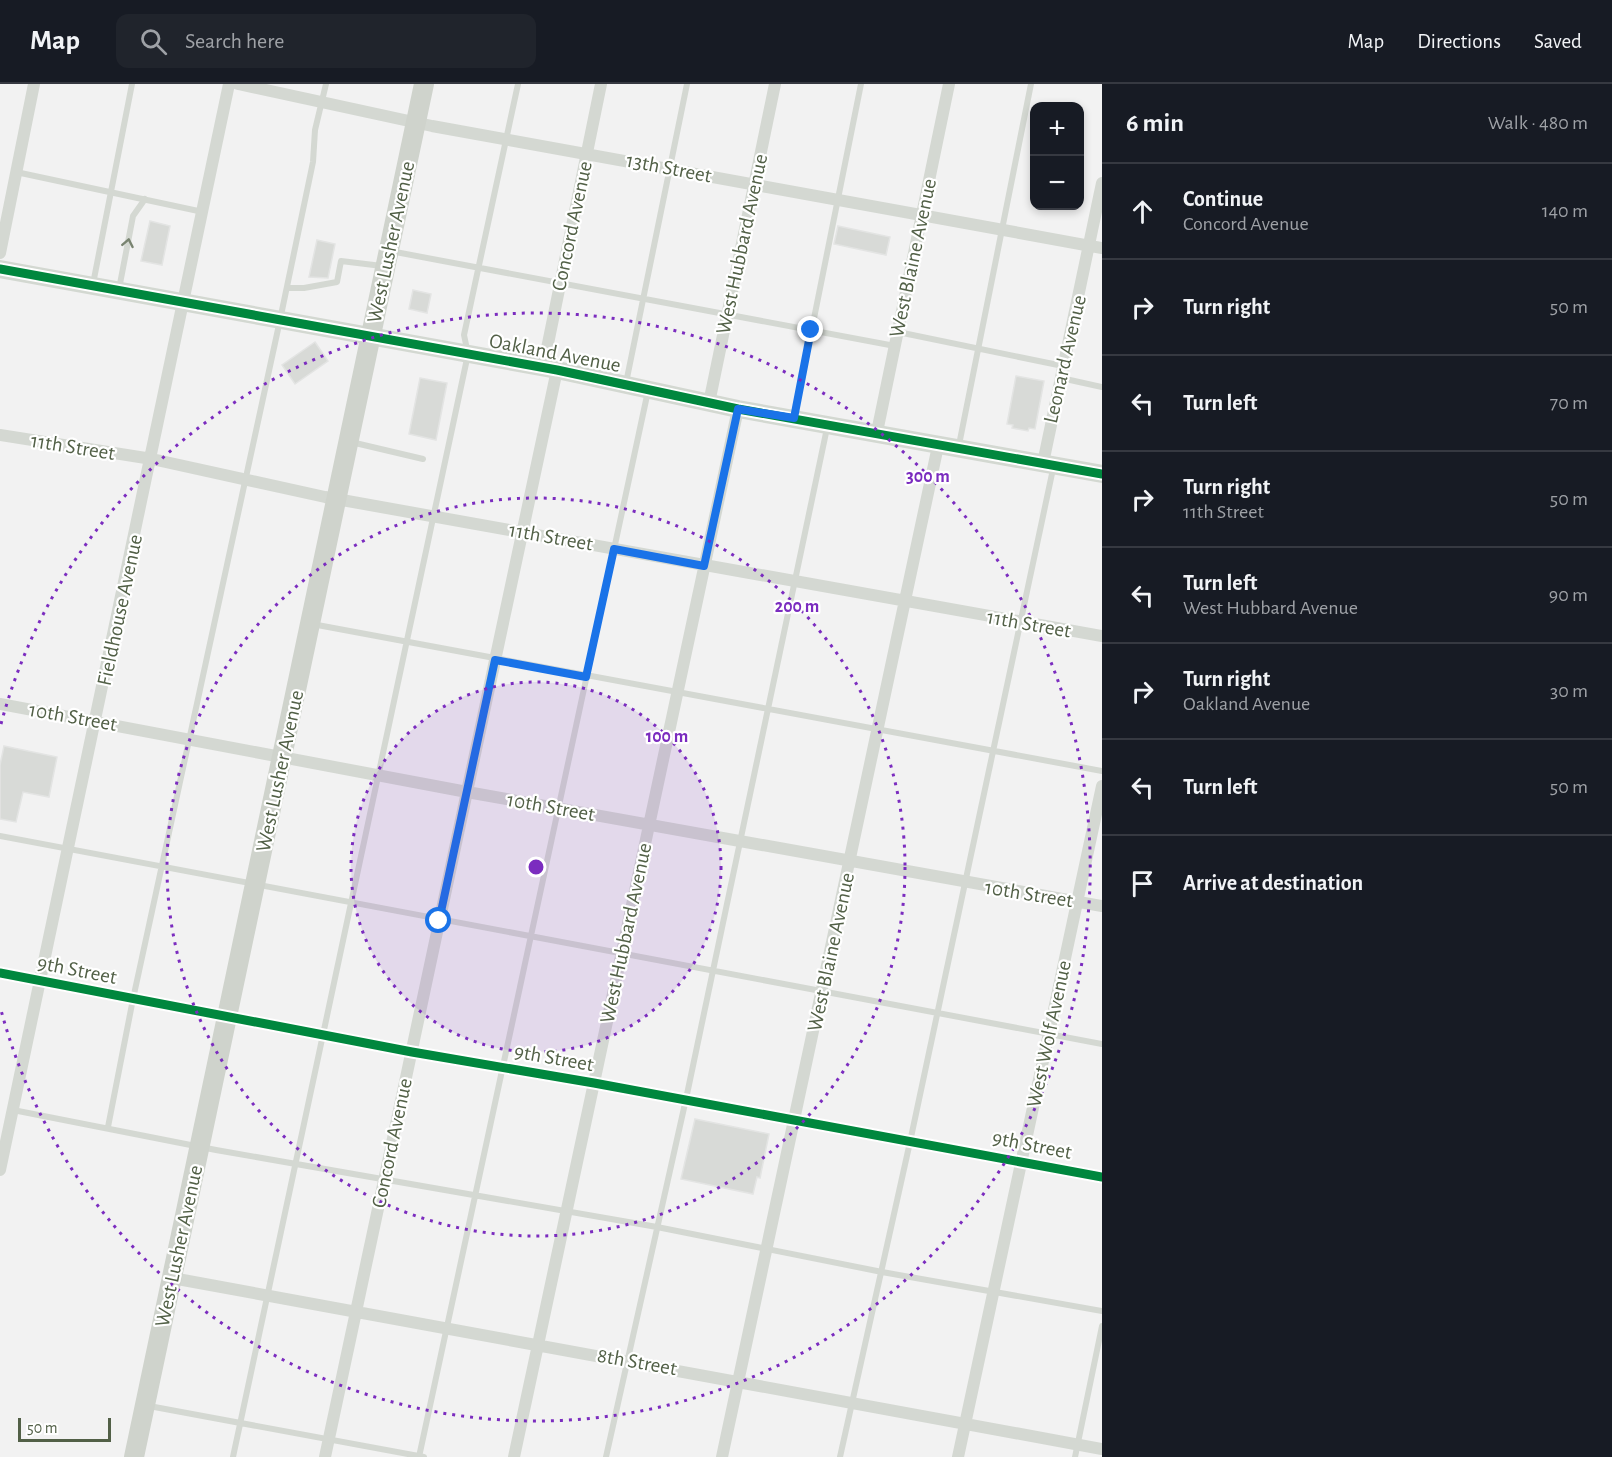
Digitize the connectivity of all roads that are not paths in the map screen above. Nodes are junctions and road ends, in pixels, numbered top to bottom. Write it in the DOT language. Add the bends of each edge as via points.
graph roads {
  1 [pos="34,84"];
  2 [pos="132,84"];
  3 [pos="230,84"];
  4 [pos="238,84"];
  5 [pos="326,84"];
  6 [pos="424,84"];
  7 [pos="519,84"];
  8 [pos="601,84"];
  9 [pos="687,84"];
  10 [pos="775,84"];
  11 [pos="861,84"];
  12 [pos="949,84"];
  13 [pos="1031,84"];
  14 [pos="322,101"];
  15 [pos="416,121"];
  16 [pos="507,139"];
  17 [pos="586,153"];
  18 [pos="670,169"];
  19 [pos="16,172"];
  20 [pos="1102,183"];
  21 [pos="753,184"];
  22 [pos="111,191"];
  23 [pos="145,199"];
  24 [pos="837,199"];
  25 [pos="203,212"];
  26 [pos="922,215"];
  27 [pos="1002,230"];
  28 [pos="1096,247"];
  29 [pos="0,253"];
  30 [pos="388,259"];
  31 [pos="479,267"];
  32 [pos="0,269"];
  33 [pos="560,283"];
  34 [pos="92,285"];
  35 [pos="287,288"];
  36 [pos="118,290"];
  37 [pos="644,298"];
  38 [pos="185,302"];
  39 [pos="727,314"];
  40 [pos="280,320"];
  41 [pos="811,330"];
  42 [pos="898,332"];
  43 [pos="372,337"];
  44 [pos="895,346"];
  45 [pos="978,349"];
  46 [pos="468,354"];
  47 [pos="550,369"];
  48 [pos="1062,372"];
  49 [pos="626,385"];
  50 [pos="1102,387"];
  51 [pos="648,390"];
  52 [pos="709,403"];
  53 [pos="738,409"];
  54 [pos="794,418"];
  55 [pos="828,424"];
  56 [pos="877,432"];
  57 [pos="0,435"];
  58 [pos="350,442"];
  59 [pos="938,446"];
  60 [pos="958,449"];
  61 [pos="152,459"];
  62 [pos="423,459"];
  63 [pos="1048,464"];
  64 [pos="1102,474"];
  65 [pos="247,480"];
  66 [pos="338,499"];
  67 [pos="435,516"];
  68 [pos="522,532"];
  69 [pos="614,549"];
  70 [pos="704,566"];
  71 [pos="795,582"];
  72 [pos="904,602"];
  73 [pos="1019,622"];
  74 [pos="311,624"];
  75 [pos="1102,636"];
  76 [pos="408,642"];
  77 [pos="495,660"];
  78 [pos="586,677"];
  79 [pos="677,691"];
  80 [pos="0,704"];
  81 [pos="768,707"];
  82 [pos="96,721"];
  83 [pos="876,729"];
  84 [pos="191,739"];
  85 [pos="992,749"];
  86 [pos="283,756"];
  87 [pos="1102,771"];
  88 [pos="380,775"];
  89 [pos="1102,786"];
  90 [pos="467,792"];
  91 [pos="560,809"];
  92 [pos="649,824"];
  93 [pos="0,836"];
  94 [pos="740,840"];
  95 [pos="68,849"];
  96 [pos="850,859"];
  97 [pos="162,868"];
  98 [pos="964,883"];
  99 [pos="256,885"];
  100 [pos="1078,901"];
  101 [pos="350,904"];
  102 [pos="1102,906"];
  103 [pos="439,921"];
  104 [pos="531,938"];
  105 [pos="621,955"];
  106 [pos="711,972"];
  107 [pos="0,974"];
  108 [pos="39,981"];
  109 [pos="822,992"];
  110 [pos="133,999"];
  111 [pos="937,1014"];
  112 [pos="227,1018"];
  113 [pos="1048,1034"];
  114 [pos="322,1035"];
  115 [pos="1102,1044"];
  116 [pos="412,1052"];
  117 [pos="504,1068"];
  118 [pos="594,1083"];
  119 [pos="686,1099"];
  120 [pos="13,1110"];
  121 [pos="796,1119"];
  122 [pos="108,1127"];
  123 [pos="910,1142"];
  124 [pos="200,1145"];
  125 [pos="1021,1161"];
  126 [pos="294,1163"];
  127 [pos="0,1170"];
  128 [pos="1102,1177"];
  129 [pos="385,1178"];
  130 [pos="475,1196"];
  131 [pos="566,1211"];
  132 [pos="657,1227"];
  133 [pos="768,1248"];
  134 [pos="882,1272"];
  135 [pos="172,1278"];
  136 [pos="993,1291"];
  137 [pos="266,1296"];
  138 [pos="1102,1311"];
  139 [pos="356,1313"];
  140 [pos="1102,1326"];
  141 [pos="447,1328"];
  142 [pos="538,1344"];
  143 [pos="628,1360"];
  144 [pos="739,1380"];
  145 [pos="852,1401"];
  146 [pos="145,1405"];
  147 [pos="965,1421"];
  148 [pos="240,1423"];
  149 [pos="329,1440"];
  150 [pos="1077,1444"];
  151 [pos="1102,1449"];
  152 [pos="134,1457"];
  153 [pos="232,1457"];
  154 [pos="325,1457"];
  155 [pos="421,1457"];
  156 [pos="514,1457"];
  157 [pos="606,1457"];
  158 [pos="722,1457"];
  159 [pos="840,1457"];
  160 [pos="958,1457"];
  161 [pos="1075,1457"];
  1 -- 19 [label="street"];
  2 -- 22 [label="lane"];
  3 -- 25 [label="street, Fieldhouse Avenue"];
  4 -- 14 [label="street, 13th Street"];
  5 -- 14 [label="lane"];
  6 -- 15 [label="main road, West Lusher Avenue"];
  7 -- 16 [label="lane"];
  8 -- 17 [label="street, Concord Avenue"];
  9 -- 18 [label="lane"];
  10 -- 21 [label="street, West Hubbard Avenue"];
  11 -- 24 [label="lane"];
  12 -- 26 [label="street, West Blaine Avenue"];
  13 -- 27 [label="lane"];
  14 -- 15 [label="street, 13th Street"];
  14 -- 35 [label="lane"];
  15 -- 16 [label="street, 13th Street"];
  15 -- 30 [label="main road, West Lusher Avenue"];
  16 -- 17 [label="street, 13th Street"];
  16 -- 31 [label="lane"];
  17 -- 18 [label="street, 13th Street"];
  17 -- 33 [label="street, Concord Avenue"];
  18 -- 21 [label="street, 13th Street"];
  18 -- 37 [label="lane"];
  19 -- 22 [label="lane"];
  19 -- 29 [label="street"];
  20 -- 28 [label="street, Leonard Avenue"];
  21 -- 24 [label="street, 13th Street"];
  21 -- 39 [label="street, West Hubbard Avenue"];
  22 -- 23 [label="lane"];
  22 -- 34 [label="lane"];
  23 -- 25 [label="lane"];
  36 -- 23 [label="lane, one-way" via="133,216"];
  24 -- 26 [label="street, 13th Street"];
  24 -- 41 [label="lane"];
  25 -- 38 [label="street, Fieldhouse Avenue"];
  26 -- 27 [label="street, 13th Street"];
  26 -- 42 [label="street, West Blaine Avenue"];
  27 -- 28 [label="street, 13th Street"];
  27 -- 45 [label="lane"];
  28 -- 48 [label="street, Leonard Avenue"];
  30 -- 31 [label="lane"];
  30 -- 35 [label="lane" via="341,261 337,282"];
  30 -- 43 [label="main road, West Lusher Avenue"];
  31 -- 33 [label="lane"];
  31 -- 46 [label="lane" via="464,335"];
  32 -- 34 [label="street, Oakland Avenue"];
  33 -- 37 [label="lane"];
  33 -- 47 [label="street, Concord Avenue"];
  34 -- 36 [label="street, Oakland Avenue"];
  35 -- 40 [label="lane"];
  36 -- 38 [label="street, Oakland Avenue"];
  37 -- 39 [label="lane"];
  37 -- 49 [label="lane"];
  38 -- 40 [label="street, Oakland Avenue"];
  38 -- 61 [label="street, Fieldhouse Avenue"];
  39 -- 41 [label="lane"];
  39 -- 52 [label="street, West Hubbard Avenue"];
  40 -- 43 [label="street, Oakland Avenue"];
  40 -- 65 [label="lane"];
  41 -- 44 [label="lane"];
  41 -- 54 [label="lane"];
  42 -- 44 [label="street, West Blaine Avenue"];
  42 -- 45 [label="lane"];
  43 -- 46 [label="street, Oakland Avenue"];
  43 -- 58 [label="main road, West Lusher Avenue"];
  44 -- 56 [label="street, West Blaine Avenue"];
  45 -- 48 [label="lane"];
  45 -- 60 [label="lane"];
  46 -- 47 [label="street, Oakland Avenue"];
  46 -- 67 [label="lane"];
  47 -- 49 [label="street, Oakland Avenue"];
  47 -- 68 [label="street, Concord Avenue"];
  48 -- 50 [label="lane"];
  48 -- 63 [label="street, Leonard Avenue"];
  49 -- 51 [label="street, Oakland Avenue"];
  51 -- 52 [label="street, Oakland Avenue"];
  51 -- 69 [label="lane"];
  52 -- 53 [label="street, Oakland Avenue"];
  53 -- 54 [label="street, Oakland Avenue"];
  53 -- 70 [label="street, West Hubbard Avenue"];
  54 -- 55 [label="street, Oakland Avenue"];
  55 -- 56 [label="street, Oakland Avenue"];
  55 -- 71 [label="lane"];
  56 -- 59 [label="street, Oakland Avenue"];
  57 -- 61 [label="street, 11th Street"];
  58 -- 62 [label="lane"];
  58 -- 66 [label="main road, West Lusher Avenue"];
  59 -- 60 [label="street, Oakland Avenue"];
  59 -- 72 [label="street, West Blaine Avenue"];
  60 -- 63 [label="street, Oakland Avenue"];
  61 -- 65 [label="street, 11th Street"];
  61 -- 82 [label="street, Fieldhouse Avenue"];
  63 -- 64 [label="street, Oakland Avenue"];
  63 -- 73 [label="lane"];
  65 -- 66 [label="street, 11th Street"];
  65 -- 84 [label="lane"];
  66 -- 67 [label="street, 11th Street"];
  66 -- 74 [label="main road, West Lusher Avenue"];
  67 -- 68 [label="street, 11th Street"];
  67 -- 76 [label="lane"];
  68 -- 69 [label="street, 11th Street"];
  68 -- 77 [label="street, Concord Avenue"];
  69 -- 70 [label="street, 11th Street"];
  69 -- 78 [label="lane"];
  70 -- 71 [label="street, 11th Street"];
  70 -- 79 [label="street, West Hubbard Avenue"];
  71 -- 72 [label="street, 11th Street"];
  71 -- 81 [label="lane"];
  72 -- 73 [label="street, 11th Street"];
  72 -- 83 [label="street, West Blaine Avenue"];
  73 -- 75 [label="street, 11th Street"];
  73 -- 85 [label="lane"];
  74 -- 76 [label="lane"];
  74 -- 86 [label="main road, West Lusher Avenue"];
  76 -- 77 [label="lane"];
  76 -- 88 [label="lane"];
  77 -- 78 [label="lane"];
  77 -- 90 [label="street, Concord Avenue"];
  78 -- 79 [label="lane"];
  78 -- 91 [label="lane"];
  79 -- 81 [label="lane"];
  79 -- 92 [label="street, West Hubbard Avenue"];
  80 -- 82 [label="street, 10th Street"];
  81 -- 83 [label="lane"];
  81 -- 94 [label="lane"];
  82 -- 84 [label="street, 10th Street"];
  82 -- 95 [label="street, Fieldhouse Avenue"];
  83 -- 85 [label="lane"];
  83 -- 96 [label="street, West Blaine Avenue"];
  84 -- 86 [label="street, 10th Street"];
  84 -- 97 [label="lane"];
  85 -- 87 [label="lane"];
  85 -- 98 [label="lane"];
  86 -- 88 [label="street, 10th Street"];
  86 -- 99 [label="main road, West Lusher Avenue"];
  88 -- 90 [label="street, 10th Street"];
  88 -- 101 [label="lane"];
  89 -- 100 [label="street, West Wolf Avenue"];
  90 -- 91 [label="street, 10th Street"];
  90 -- 103 [label="street, Concord Avenue"];
  91 -- 92 [label="street, 10th Street"];
  91 -- 104 [label="lane"];
  92 -- 94 [label="street, 10th Street"];
  92 -- 105 [label="street, West Hubbard Avenue"];
  93 -- 95 [label="lane"];
  94 -- 96 [label="street, 10th Street"];
  94 -- 106 [label="lane"];
  95 -- 97 [label="lane"];
  95 -- 108 [label="street, Fieldhouse Avenue"];
  96 -- 98 [label="street, 10th Street"];
  96 -- 109 [label="street, West Blaine Avenue"];
  97 -- 99 [label="lane"];
  97 -- 110 [label="lane"];
  98 -- 100 [label="street, 10th Street"];
  98 -- 111 [label="lane"];
  99 -- 101 [label="lane"];
  99 -- 112 [label="main road, West Lusher Avenue"];
  100 -- 102 [label="street, 10th Street"];
  100 -- 113 [label="street, West Wolf Avenue"];
  101 -- 103 [label="lane"];
  101 -- 114 [label="lane"];
  103 -- 104 [label="lane"];
  103 -- 116 [label="street, Concord Avenue"];
  104 -- 105 [label="lane"];
  104 -- 117 [label="lane"];
  105 -- 106 [label="lane"];
  105 -- 118 [label="street, West Hubbard Avenue"];
  106 -- 109 [label="lane"];
  106 -- 119 [label="lane"];
  107 -- 108 [label="street, 9th Street"];
  108 -- 110 [label="street, 9th Street"];
  108 -- 120 [label="street, Fieldhouse Avenue"];
  109 -- 111 [label="lane"];
  109 -- 121 [label="street, West Blaine Avenue"];
  110 -- 112 [label="street, 9th Street"];
  110 -- 122 [label="lane"];
  111 -- 113 [label="lane"];
  111 -- 123 [label="lane"];
  112 -- 114 [label="street, 9th Street"];
  112 -- 124 [label="main road, West Lusher Avenue"];
  113 -- 115 [label="lane"];
  113 -- 125 [label="street, West Wolf Avenue"];
  114 -- 116 [label="street, 9th Street"];
  114 -- 126 [label="lane"];
  116 -- 117 [label="street, 9th Street"];
  116 -- 129 [label="street, Concord Avenue"];
  117 -- 118 [label="street, 9th Street"];
  117 -- 130 [label="lane"];
  118 -- 119 [label="street, 9th Street"];
  118 -- 131 [label="street, West Hubbard Avenue"];
  119 -- 121 [label="street, 9th Street"];
  119 -- 132 [label="lane"];
  120 -- 122 [label="lane"];
  120 -- 127 [label="street, Fieldhouse Avenue"];
  121 -- 123 [label="street, 9th Street"];
  121 -- 133 [label="street, West Blaine Avenue"];
  122 -- 124 [label="lane"];
  123 -- 125 [label="street, 9th Street"];
  123 -- 134 [label="lane"];
  124 -- 126 [label="lane"];
  124 -- 135 [label="main road, West Lusher Avenue"];
  125 -- 128 [label="street, 9th Street"];
  125 -- 136 [label="street, West Wolf Avenue"];
  126 -- 129 [label="lane"];
  126 -- 137 [label="lane"];
  129 -- 130 [label="lane"];
  129 -- 139 [label="street, Concord Avenue"];
  130 -- 131 [label="lane"];
  130 -- 141 [label="lane"];
  131 -- 132 [label="lane"];
  131 -- 142 [label="street, West Hubbard Avenue"];
  132 -- 133 [label="lane"];
  132 -- 143 [label="lane"];
  133 -- 134 [label="lane"];
  133 -- 144 [label="street, West Blaine Avenue"];
  134 -- 136 [label="lane"];
  134 -- 145 [label="lane"];
  135 -- 137 [label="street, 8th Street"];
  135 -- 146 [label="main road, West Lusher Avenue"];
  136 -- 138 [label="lane"];
  136 -- 147 [label="street, West Wolf Avenue"];
  137 -- 139 [label="street, 8th Street"];
  137 -- 148 [label="lane"];
  139 -- 141 [label="street, 8th Street"];
  139 -- 149 [label="street, Concord Avenue"];
  140 -- 150 [label="lane"];
  141 -- 142 [label="street, 8th Street"];
  141 -- 155 [label="lane"];
  142 -- 143 [label="street, 8th Street"];
  142 -- 156 [label="street, West Hubbard Avenue"];
  143 -- 144 [label="street, 8th Street"];
  143 -- 157 [label="lane"];
  144 -- 145 [label="street, 8th Street"];
  144 -- 158 [label="street, West Blaine Avenue"];
  145 -- 147 [label="street, 8th Street"];
  145 -- 159 [label="lane"];
  146 -- 148 [label="lane"];
  146 -- 152 [label="main road, West Lusher Avenue"];
  147 -- 150 [label="street, 8th Street"];
  147 -- 160 [label="street, West Wolf Avenue"];
  148 -- 149 [label="lane"];
  148 -- 153 [label="lane"];
  149 -- 154 [label="street, Concord Avenue"];
  149 -- 155 [label="lane"];
  150 -- 151 [label="street, 8th Street"];
  150 -- 161 [label="lane"];
}
